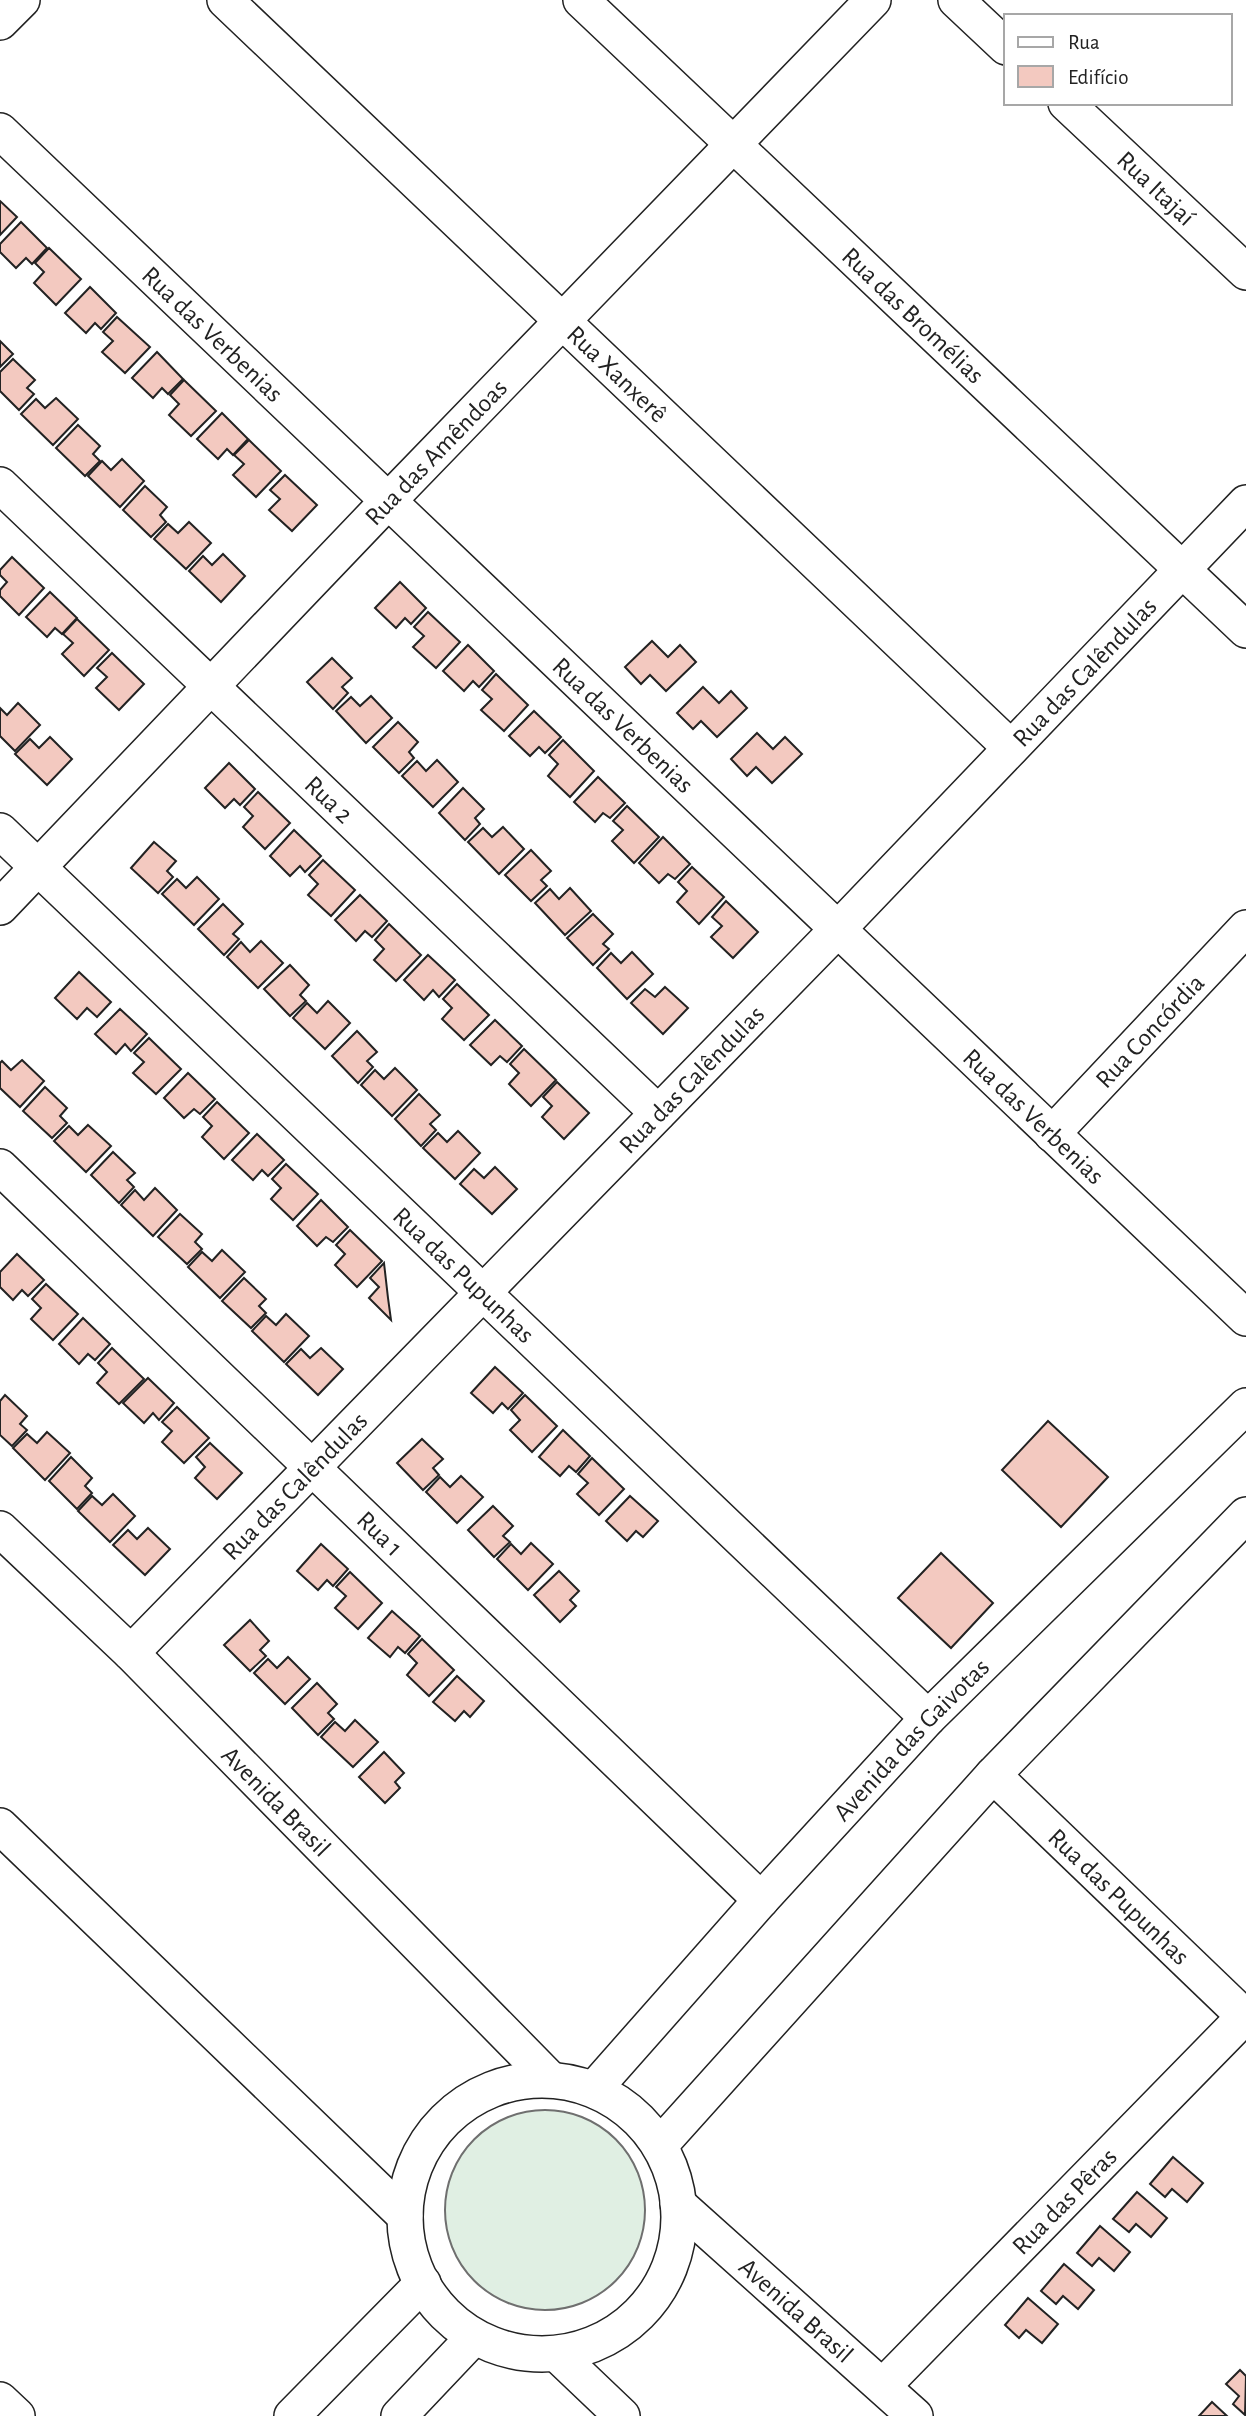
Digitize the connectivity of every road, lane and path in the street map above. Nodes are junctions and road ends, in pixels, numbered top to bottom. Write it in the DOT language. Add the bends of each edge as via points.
graph roads {
  1 [pos="22,0"];
  2 [pos="225,0"];
  3 [pos="582,0"];
  4 [pos="873,0"];
  5 [pos="956,0"];
  6 [pos="0,22"];
  7 [pos="1004,45"];
  8 [pos="1068,105"];
  9 [pos="0,131"];
  10 [pos="734,144"];
  11 [pos="1246,272"];
  12 [pos="562,321"];
  13 [pos="0,485"];
  14 [pos="388,501"];
  15 [pos="1246,503"];
  16 [pos="1182,569"];
  17 [pos="1246,630"];
  18 [pos="211,686"];
  19 [pos="1011,748"];
  20 [pos="0,831"];
  21 [pos="38,867"];
  22 [pos="0,906"];
  23 [pos="1246,928"];
  24 [pos="838,929"];
  25 [pos="657,1113"];
  26 [pos="1052,1134"];
  27 [pos="0,1167"];
  28 [pos="484,1294"];
  29 [pos="1246,1318"];
  30 [pos="1246,1406"];
  31 [pos="312,1468"];
  32 [pos="1246,1515"];
  33 [pos="0,1528"];
  34 [pos="131,1653"];
  35 [pos="928,1718"];
  36 [pos="993,1775"];
  37 [pos="0,1826"];
  38 [pos="761,1900"];
  39 [pos="1245,2017"];
  40 [pos="550,2079"];
  41 [pos="594,2089"];
  42 [pos="660,2145"];
  43 [pos="678,2204"];
  44 [pos="405,2216"];
  45 [pos="424,2283"];
  46 [pos="473,2338"];
  47 [pos="558,2355"];
  48 [pos="883,2386"];
  49 [pos="0,2400"];
  50 [pos="17,2416"];
  51 [pos="292,2416"];
  52 [pos="399,2416"];
  53 [pos="622,2416"];
  54 [pos="915,2416"];
  1 -- 6 [label="street"];
  2 -- 12 [label="street, Rua Xanxerê"];
  3 -- 10 [label="street, Rua das Bromélias"];
  4 -- 10 [label="street, Rua das Amêndoas"];
  5 -- 7 [label="street"];
  8 -- 11 [label="street, Rua Itajaí"];
  9 -- 14 [label="street, Rua das Verbenias"];
  10 -- 12 [label="street, Rua das Amêndoas"];
  10 -- 16 [label="street, Rua das Bromélias"];
  12 -- 14 [label="street, Rua das Amêndoas"];
  12 -- 19 [label="street, Rua Xanxerê"];
  13 -- 18 [label="street, Rua 2"];
  14 -- 18 [label="street, Rua das Amêndoas"];
  14 -- 24 [label="street, Rua das Verbenias"];
  15 -- 16 [label="street, Rua das Calêndulas"];
  16 -- 17 [label="street, Rua das Bromélias"];
  16 -- 19 [label="street, Rua das Calêndulas"];
  18 -- 21 [label="street, Rua das Amêndoas"];
  18 -- 25 [label="street, Rua 2"];
  19 -- 24 [label="street, Rua das Calêndulas"];
  20 -- 21 [label="street, Rua das Pupunhas"];
  21 -- 22 [label="street, Rua das Amêndoas"];
  21 -- 28 [label="street, Rua das Pupunhas"];
  23 -- 26 [label="street, Rua Concórdia"];
  24 -- 25 [label="street, Rua das Calêndulas"];
  24 -- 26 [label="street, Rua das Verbenias"];
  25 -- 28 [label="street, Rua das Calêndulas"];
  26 -- 29 [label="street, Rua das Verbenias"];
  27 -- 31 [label="street, Rua 1"];
  28 -- 31 [label="street, Rua das Calêndulas"];
  28 -- 35 [label="street, Rua das Pupunhas"];
  30 -- 35 [label="street, Avenida das Gaivotas"];
  31 -- 34 [label="street, Rua das Calêndulas"];
  31 -- 38 [label="street, Rua 1"];
  32 -- 36 [label="street"];
  33 -- 34 [label="street, Avenida Brasil"];
  34 -- 40 [label="street, Avenida Brasil"];
  35 -- 38 [label="street, Avenida das Gaivotas"];
  36 -- 39 [label="street, Rua das Pupunhas"];
  36 -- 42 [label="street"];
  37 -- 44 [label="street"];
  38 -- 41 [label="street, Avenida das Gaivotas"];
  39 -- 48 [label="street, Rua das Pêras"];
  40 -- 41 [label="street"];
  40 -- 44 [label="street" via="506,2084 466,2102 434,2133 413,2172"];
  41 -- 42 [label="street" via="632,2112"];
  42 -- 43 [label="street" via="677,2186"];
  43 -- 47 [label="street" via="679,2231 667,2276 640,2314 602,2342"];
  43 -- 48 [label="street, Avenida Brasil"];
  44 -- 45 [label="street" via="412,2262"];
  45 -- 46 [label="street" via="434,2303"];
  45 -- 51 [label="street"];
  46 -- 47 [label="street" via="511,2352"];
  46 -- 52 [label="street"];
  47 -- 53 [label="street"];
  48 -- 54 [label="street, Avenida Brasil"];
  49 -- 50 [label="street"];
}
